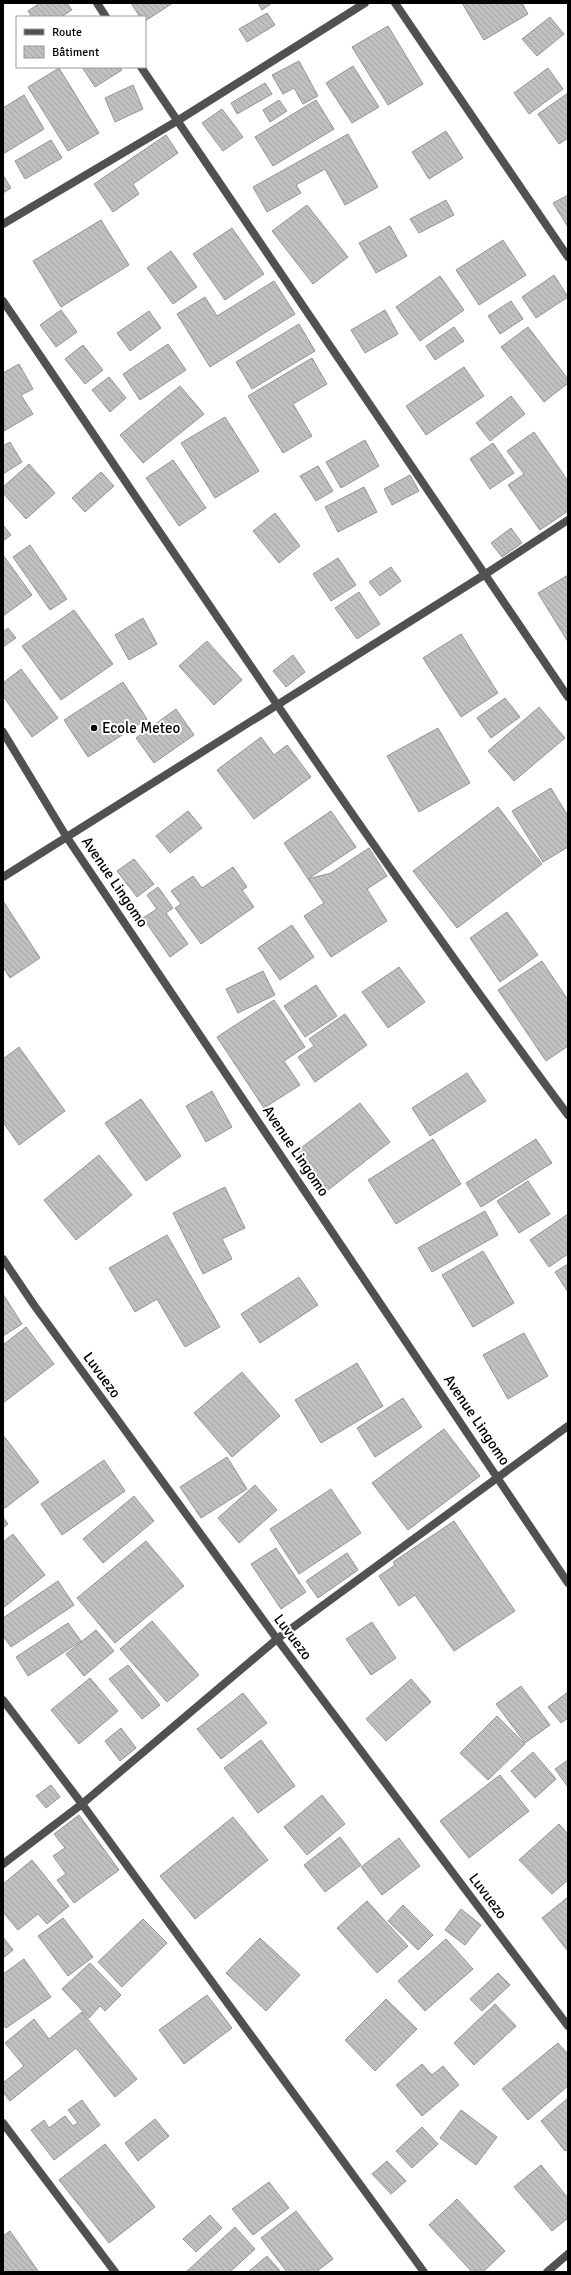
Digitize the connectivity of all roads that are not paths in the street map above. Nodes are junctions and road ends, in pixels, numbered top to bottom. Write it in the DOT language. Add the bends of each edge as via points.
graph roads {
  1 [pos="97,3"];
  2 [pos="365,3"];
  3 [pos="396,3"];
  4 [pos="105,16"];
  5 [pos="142,68"];
  6 [pos="177,120"];
  7 [pos="3,224"];
  8 [pos="568,257"];
  9 [pos="3,301"];
  10 [pos="568,520"];
  11 [pos="484,575"];
  12 [pos="568,697"];
  13 [pos="278,704"];
  14 [pos="3,732"];
  15 [pos="66,836"];
  16 [pos="3,877"];
  17 [pos="568,1115"];
  18 [pos="3,1259"];
  19 [pos="568,1426"];
  20 [pos="498,1477"];
  21 [pos="568,1583"];
  22 [pos="277,1639"];
  23 [pos="3,1700"];
  24 [pos="82,1804"];
  25 [pos="3,1864"];
  26 [pos="568,2026"];
  27 [pos="3,2123"];
  28 [pos="568,2254"];
  29 [pos="115,2272"];
  30 [pos="424,2272"];
  31 [pos="547,2272"];
  1 -- 4 [label="street"];
  2 -- 6 [label="street"];
  3 -- 8 [label="street"];
  5 -- 6 [label="street"];
  6 -- 7 [label="street"];
  6 -- 11 [label="street"];
  9 -- 13 [label="street"];
  10 -- 11 [label="street"];
  11 -- 12 [label="street"];
  11 -- 13 [label="street"];
  13 -- 15 [label="street"];
  13 -- 17 [label="street" via="498,1021"];
  14 -- 15 [label="street, Avenue Lingomo"];
  15 -- 16 [label="street"];
  15 -- 20 [label="street, Avenue Lingomo"];
  18 -- 22 [label="street, Luvuezo" via="38,1312"];
  19 -- 20 [label="street"];
  20 -- 21 [label="street, Avenue Lingomo"];
  20 -- 22 [label="street"];
  22 -- 24 [label="street"];
  22 -- 26 [label="street, Luvuezo"];
  23 -- 24 [label="street"];
  24 -- 25 [label="street"];
  24 -- 30 [label="street"];
  27 -- 29 [label="street"];
  28 -- 31 [label="street"];
}
